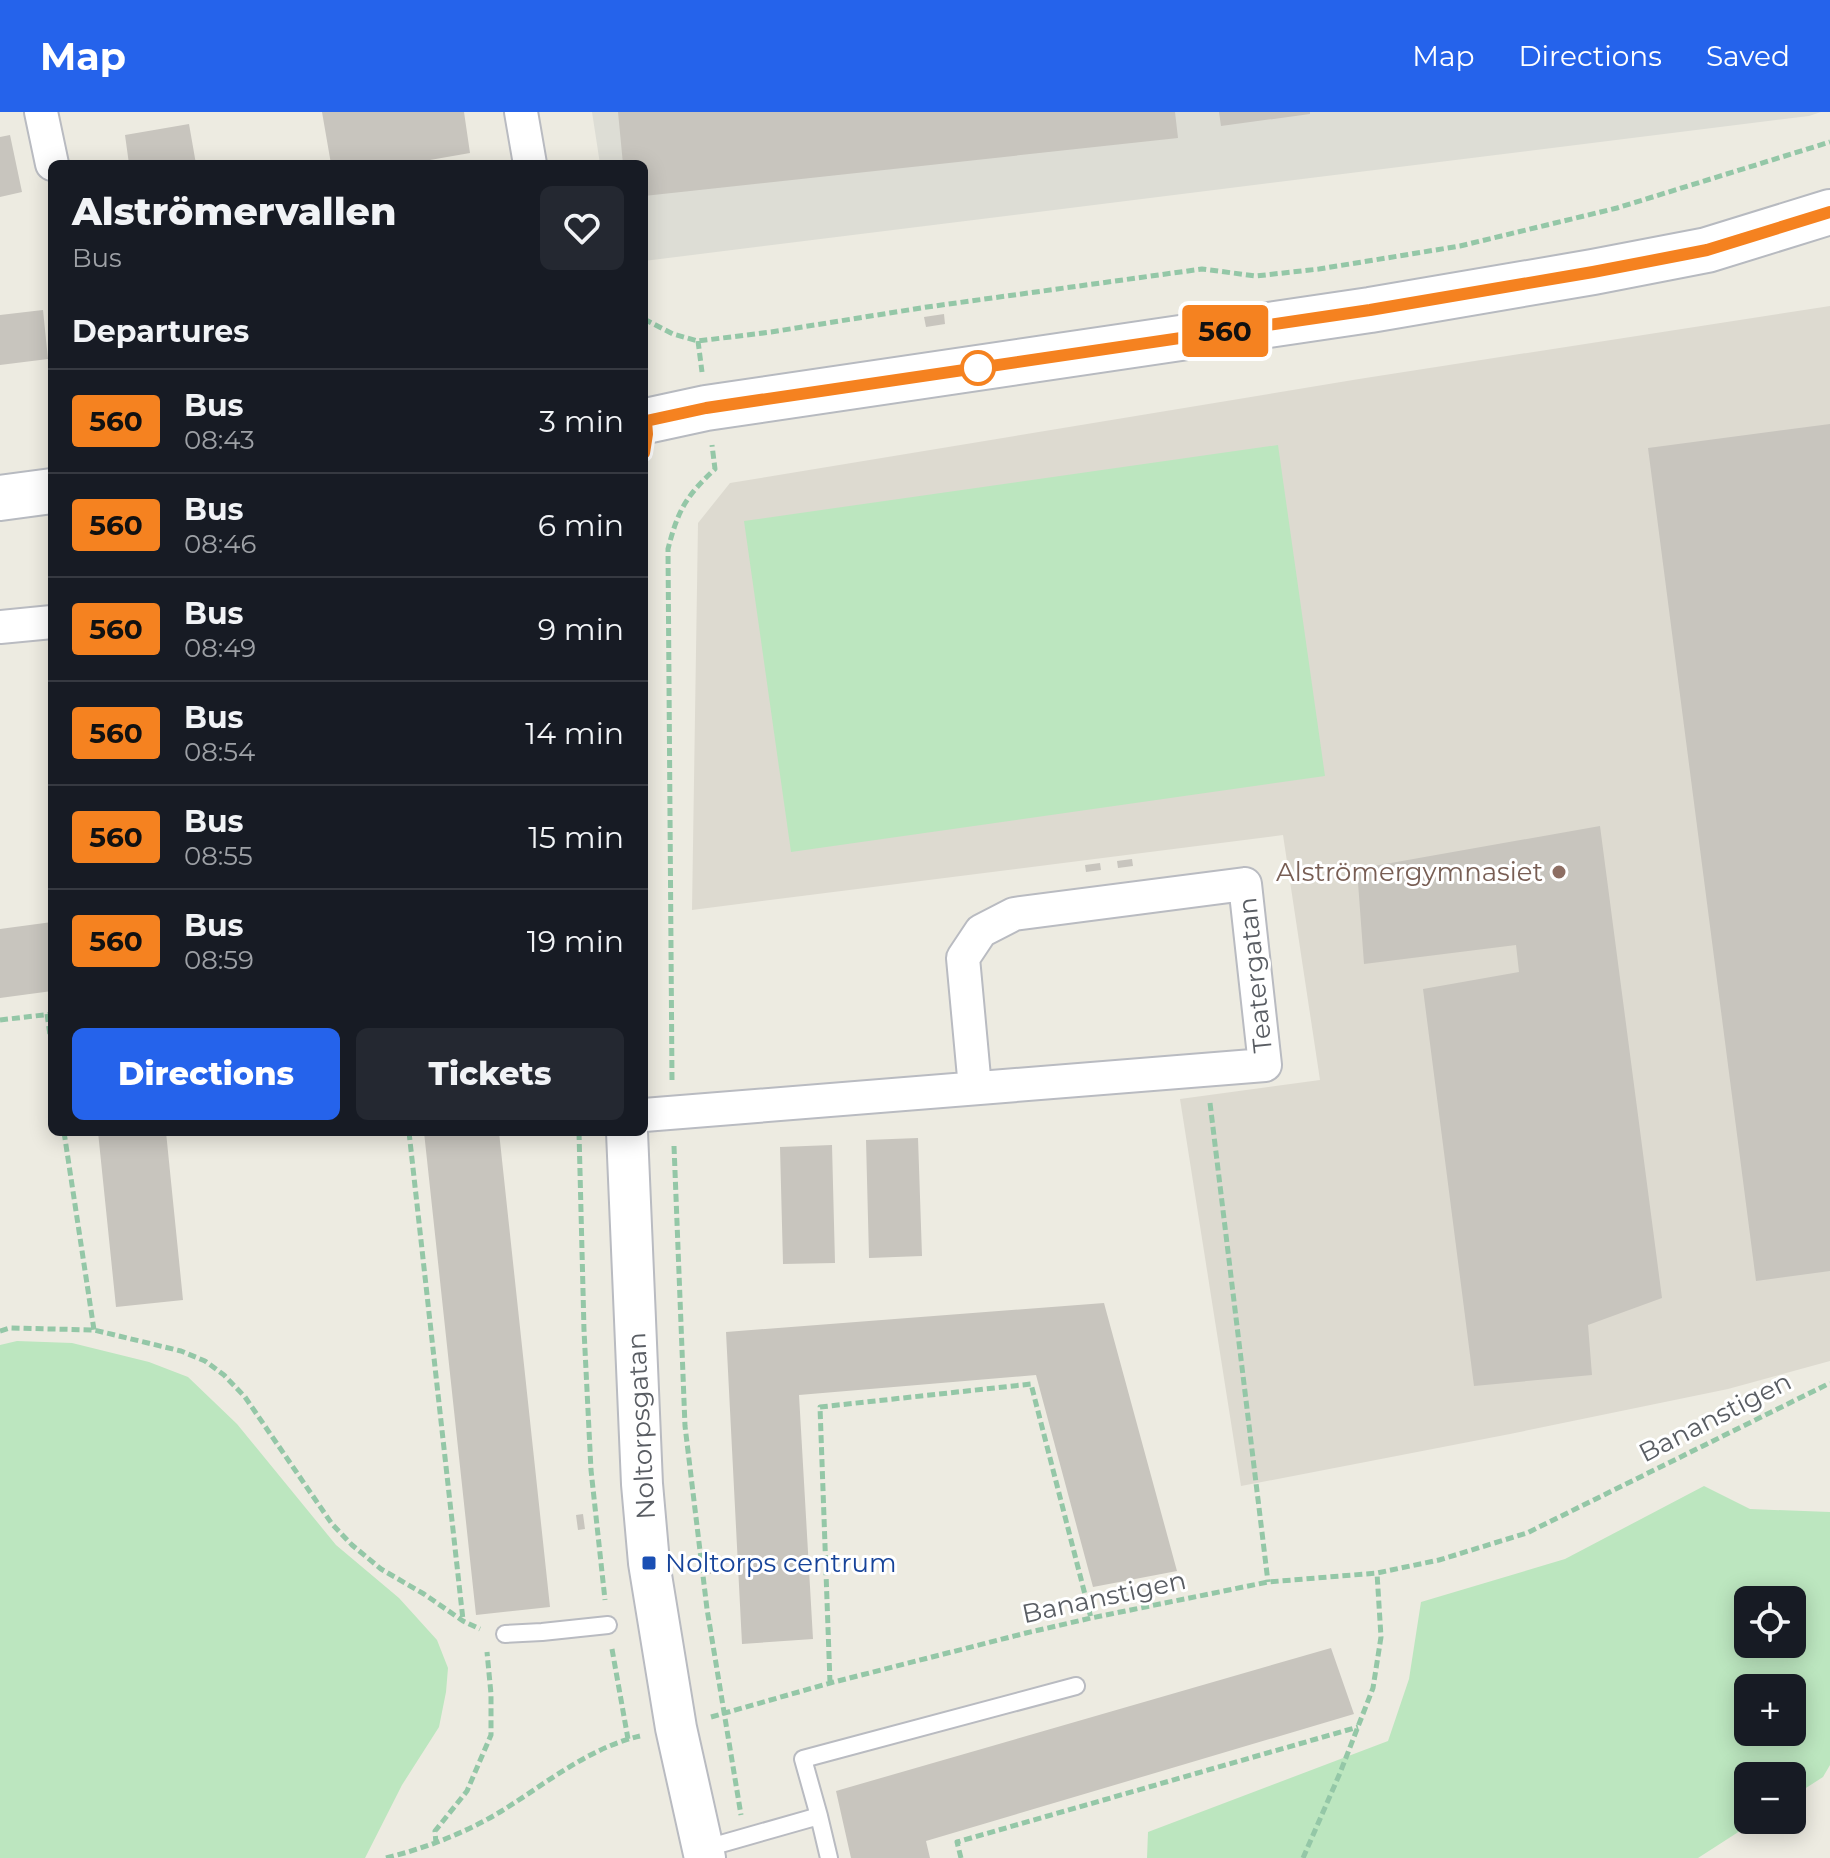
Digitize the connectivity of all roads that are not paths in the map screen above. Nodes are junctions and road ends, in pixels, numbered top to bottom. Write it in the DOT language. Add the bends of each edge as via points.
graph roads {
  1 [pos="41,112"];
  2 [pos="521,112"];
  3 [pos="51,160"];
  4 [pos="529,160"];
  5 [pos="1830,212"];
  6 [pos="648,427"];
  7 [pos="48,492"];
  8 [pos="0,498"];
  9 [pos="48,622"];
  10 [pos="0,627"];
  11 [pos="975,1088"];
  12 [pos="648,1115"];
  13 [pos="627,1136"];
  14 [pos="608,1625"];
  15 [pos="505,1634"];
  16 [pos="1076,1686"];
  17 [pos="819,1816"];
  18 [pos="704,1853"];
  19 [pos="829,1858"];
  1 -- 3 [label="street"];
  2 -- 4 [label="street"];
  5 -- 6 [label="main road" via="1707,250 1593,272 706,408"];
  7 -- 8 [label="main road"];
  9 -- 10 [label="street"];
  11 -- 11 [label="street, Teatergatan" via="1265,1065 1245,884 1014,914 981,931 963,958"];
  11 -- 12 [label="street, Teatergatan"];
  13 -- 18 [label="street, Noltorpsgatan" via="649,1563 676,1728"];
  14 -- 15 [label="lane"];
  16 -- 17 [label="lane" via="803,1759"];
  17 -- 18 [label="lane"];
  17 -- 19 [label="lane"];
}
